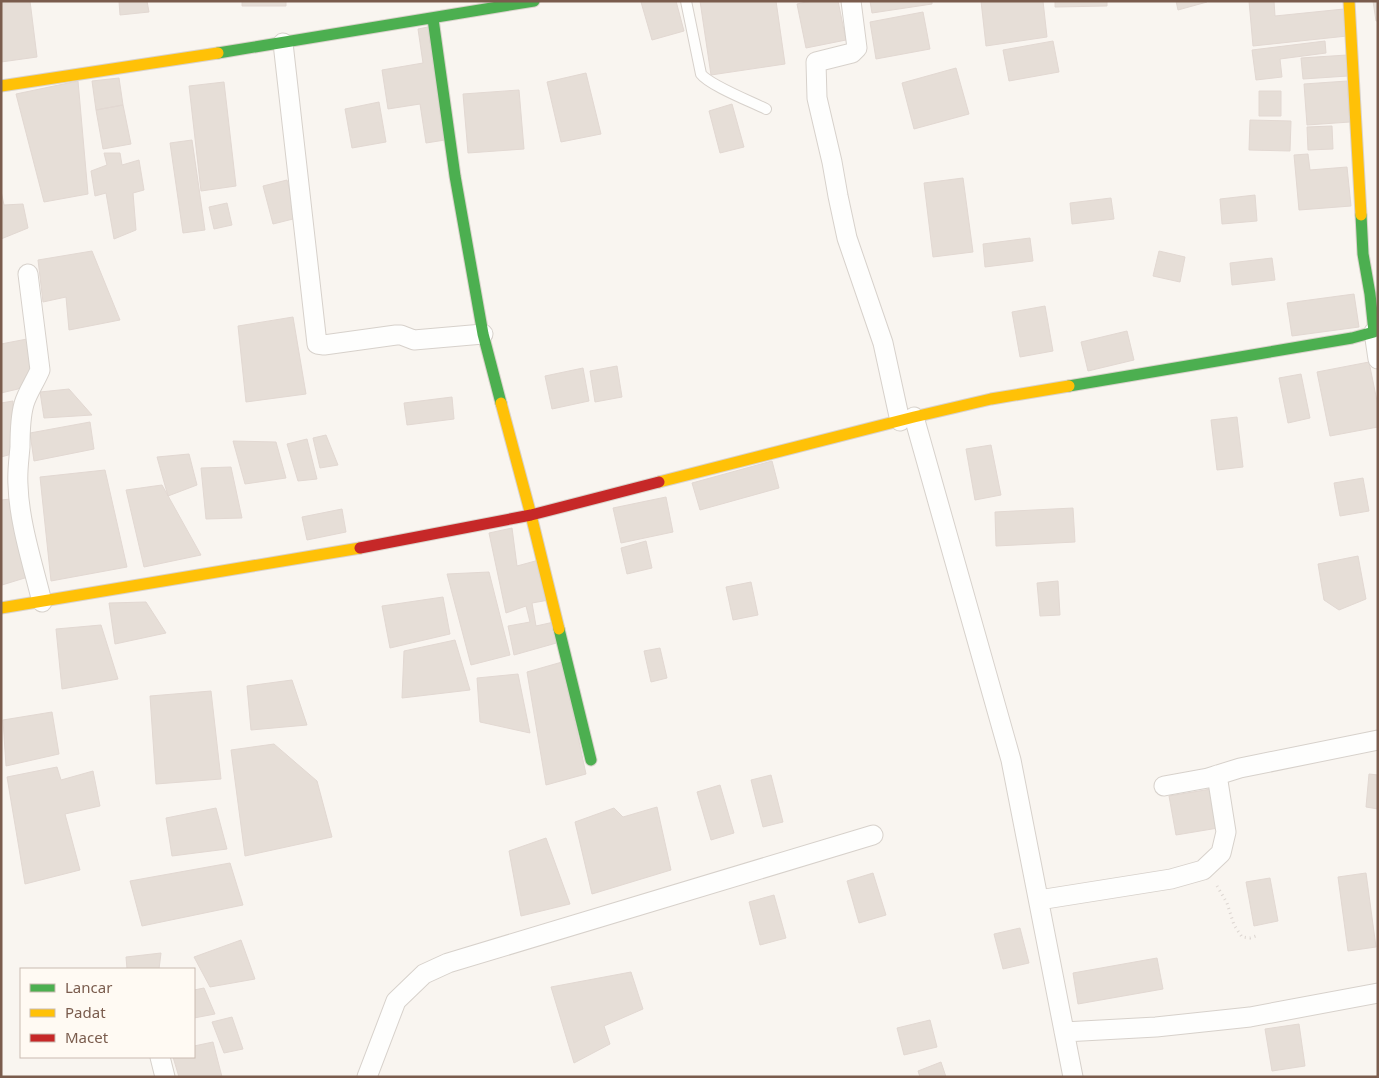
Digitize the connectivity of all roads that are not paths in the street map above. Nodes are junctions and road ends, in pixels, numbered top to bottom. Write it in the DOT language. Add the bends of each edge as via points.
graph roads {
  1 [pos="534,1"];
  2 [pos="686,1"];
  3 [pos="851,1"];
  4 [pos="1349,1"];
  5 [pos="433,18"];
  6 [pos="283,43"];
  7 [pos="1,86"];
  8 [pos="766,109"];
  9 [pos="28,274"];
  10 [pos="1375,326"];
  11 [pos="483,334"];
  12 [pos="1378,359"];
  13 [pos="907,419"];
  14 [pos="531,515"];
  15 [pos="42,602"];
  16 [pos="1,608"];
  17 [pos="1378,740"];
  18 [pos="591,760"];
  19 [pos="1217,775"];
  20 [pos="1164,786"];
  21 [pos="873,835"];
  22 [pos="1038,900"];
  23 [pos="1378,993"];
  24 [pos="1064,1032"];
  25 [pos="160,1058"];
  26 [pos="165,1077"];
  27 [pos="367,1077"];
  28 [pos="1073,1077"];
  1 -- 5 [label="street"];
  2 -- 8 [label="lane" via="703,77"];
  3 -- 13 [label="street" via="857,48 852,53 816,62 817,98 847,238"];
  4 -- 10 [label="street" via="1363,254"];
  5 -- 6 [label="street"];
  5 -- 11 [label="street" via="455,176"];
  6 -- 7 [label="street"];
  6 -- 11 [label="street" via="316,344 324,346 396,335 414,340"];
  9 -- 15 [label="street" via="40,370 23,410 18,484 23,524"];
  10 -- 12 [label="street"];
  10 -- 13 [label="street" via="1352,338 991,399"];
  11 -- 14 [label="street"];
  13 -- 14 [label="street"];
  13 -- 22 [label="street" via="1011,760"];
  14 -- 15 [label="street" via="351,550"];
  14 -- 18 [label="street"];
  15 -- 16 [label="street"];
  17 -- 19 [label="street"];
  19 -- 20 [label="street"];
  19 -- 22 [label="street" via="1226,832 1221,854 1203,870 1171,879"];
  21 -- 27 [label="street" via="448,963 424,974 396,1001"];
  22 -- 24 [label="street"];
  23 -- 24 [label="street" via="1250,1016 1156,1027"];
  24 -- 28 [label="street"];
  25 -- 26 [label="street"];
}
